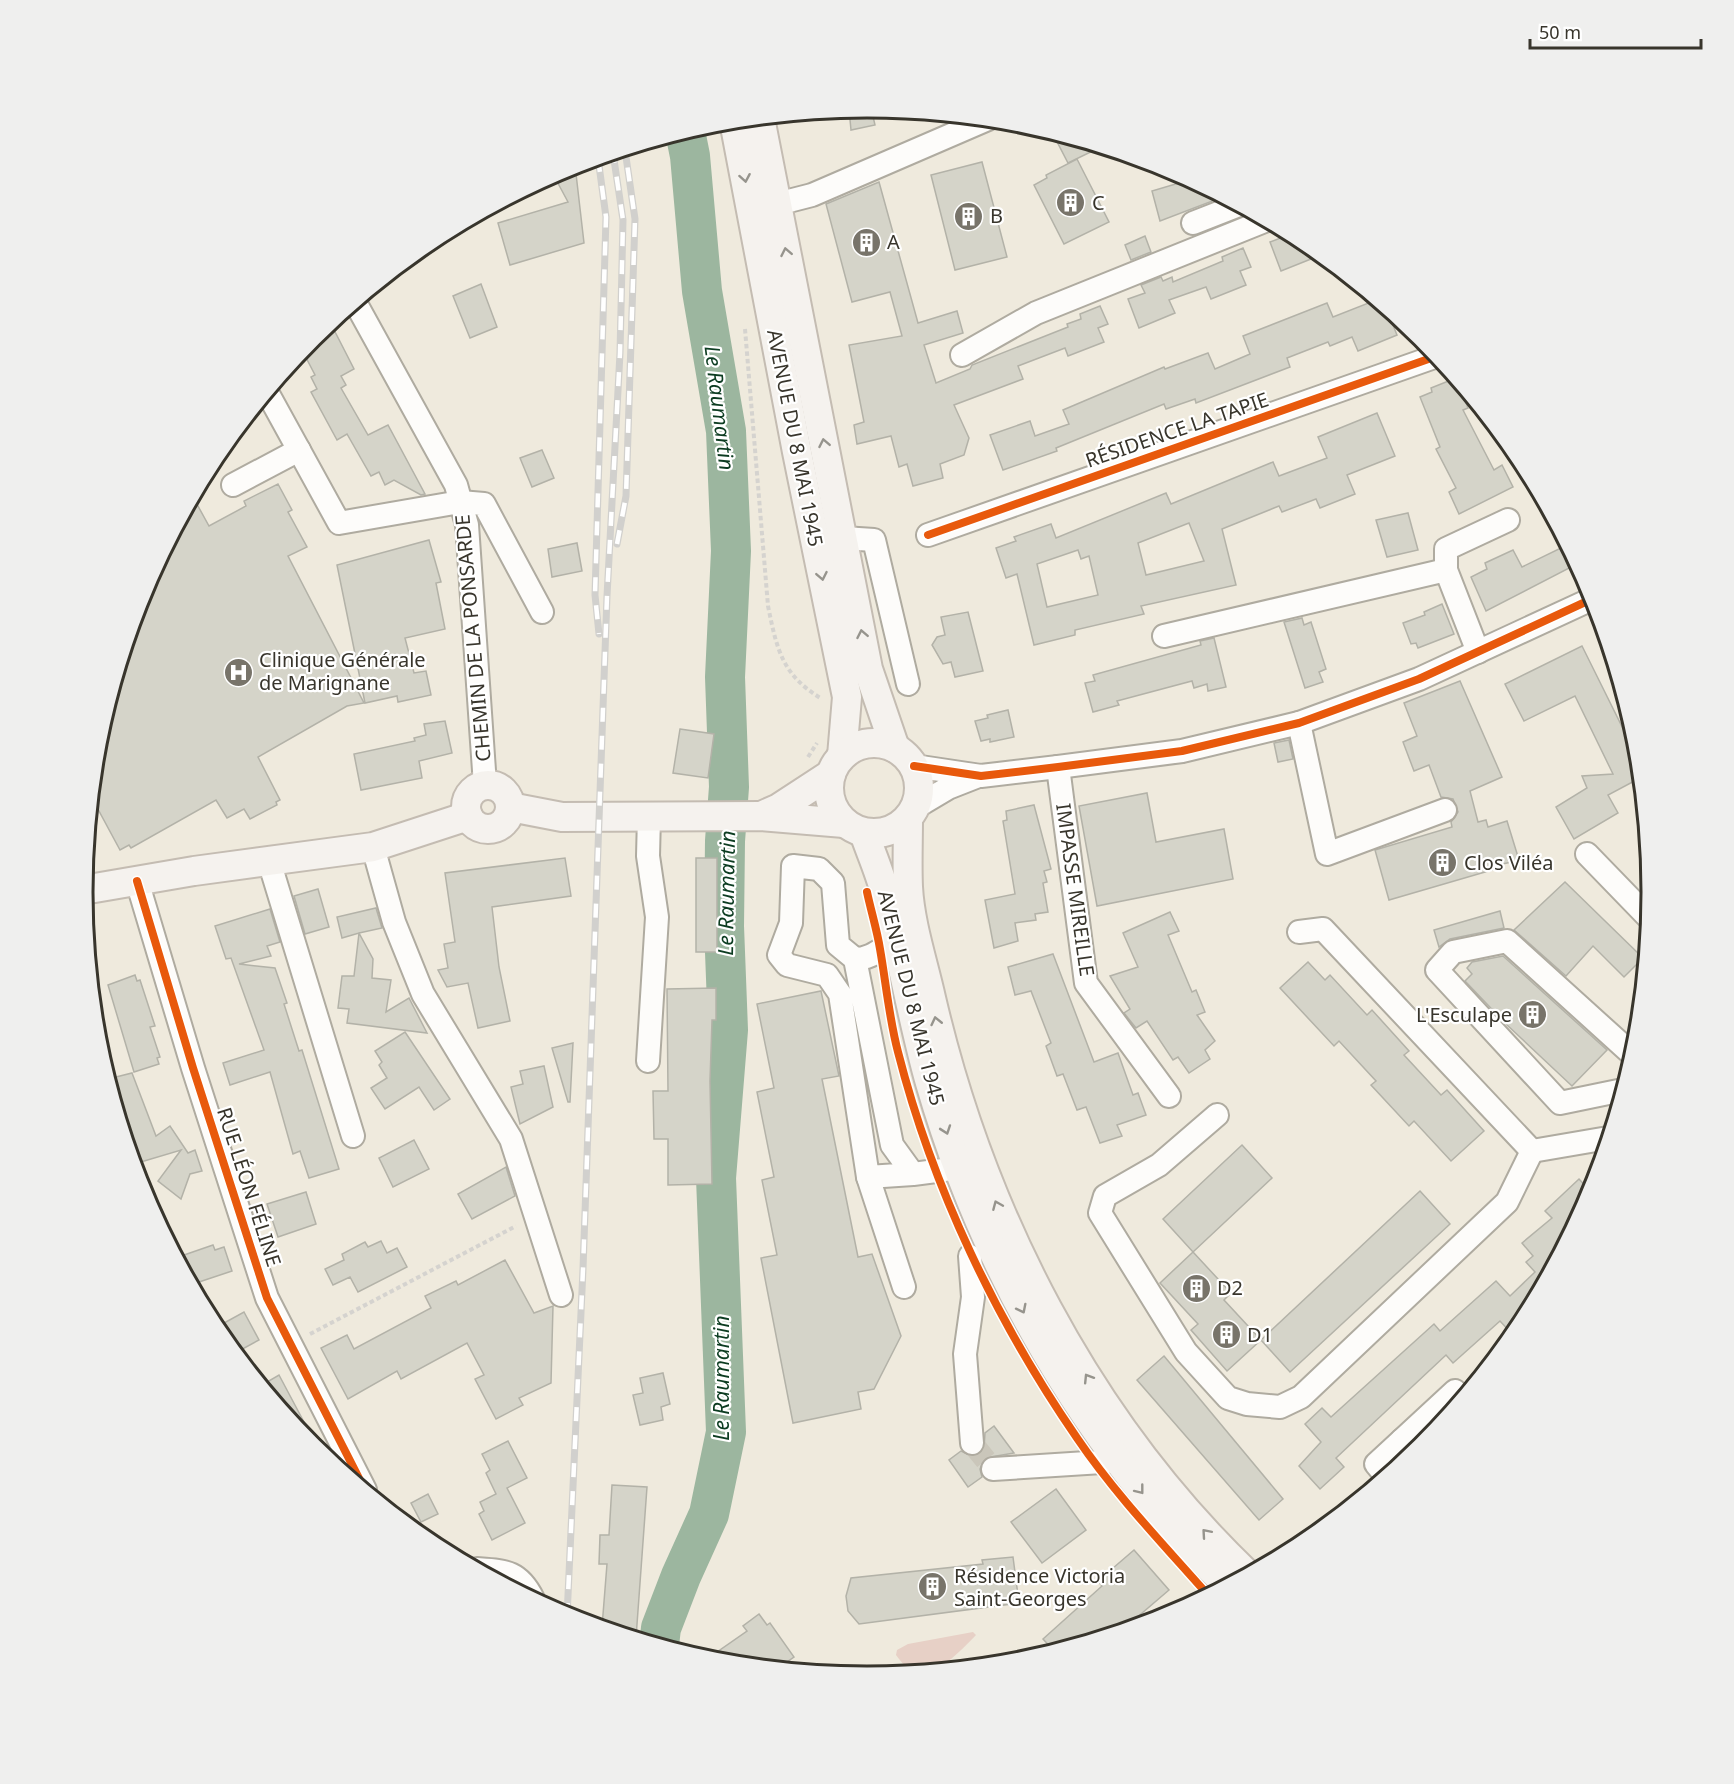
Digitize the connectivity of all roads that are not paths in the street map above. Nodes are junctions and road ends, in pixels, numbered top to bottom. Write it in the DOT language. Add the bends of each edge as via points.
graph roads {
  1 [pos="762,126"];
  2 [pos="972,126"];
  3 [pos="736,130"];
  4 [pos="777,204"];
  5 [pos="1229,209"];
  6 [pos="1193,224"];
  7 [pos="1257,224"];
  8 [pos="359,309"];
  9 [pos="962,355"];
  10 [pos="1428,359"];
  11 [pos="271,399"];
  12 [pos="299,450"];
  13 [pos="233,485"];
  14 [pos="460,502"];
  15 [pos="1508,520"];
  16 [pos="928,535"];
  17 [pos="843,538"];
  18 [pos="1446,570"];
  19 [pos="1584,602"];
  20 [pos="542,612"];
  21 [pos="1164,636"];
  22 [pos="1478,652"];
  23 [pos="908,684"];
  24 [pos="1299,723"];
  25 [pos="905,757"];
  26 [pos="836,765"];
  27 [pos="1058,767"];
  28 [pos="981,776"];
  29 [pos="486,785"];
  30 [pos="510,807"];
  31 [pos="1445,810"];
  32 [pos="912,813"];
  33 [pos="468,816"];
  34 [pos="649,816"];
  35 [pos="753,816"];
  36 [pos="854,828"];
  37 [pos="374,847"];
  38 [pos="1587,854"];
  39 [pos="269,861"];
  40 [pos="137,881"];
  41 [pos="93,888"];
  42 [pos="1640,909"];
  43 [pos="1299,933"];
  44 [pos="896,941"];
  45 [pos="855,959"];
  46 [pos="1625,1048"];
  47 [pos="648,1061"];
  48 [pos="1615,1092"];
  49 [pos="1169,1096"];
  50 [pos="1217,1114"];
  51 [pos="353,1136"];
  52 [pos="1601,1139"];
  53 [pos="1532,1151"];
  54 [pos="959,1168"];
  55 [pos="913,1173"];
  56 [pos="868,1178"];
  57 [pos="970,1256"];
  58 [pos="904,1287"];
  59 [pos="561,1295"];
  60 [pos="1455,1391"];
  61 [pos="1420,1432"];
  62 [pos="972,1443"];
  63 [pos="1402,1450"];
  64 [pos="1118,1461"];
  65 [pos="993,1469"];
  66 [pos="1381,1470"];
  67 [pos="357,1474"];
  68 [pos="1242,1569"];
  69 [pos="496,1571"];
  70 [pos="1222,1579"];
  71 [pos="526,1587"];
  1 -- 4 [label="main road, AVENUE DU 8 MAI 1945"];
  2 -- 4 [label="street" via="812,195"];
  3 -- 26 [label="main road, AVENUE DU 8 MAI 1945, one-way" via="848,697"];
  17 -- 4 [label="main road, AVENUE DU 8 MAI 1945, one-way"];
  5 -- 6 [label="street"];
  7 -- 9 [label="street" via="1035,313"];
  8 -- 14 [label="street, CHEMIN DE LA PONSARDE" via="456,485"];
  10 -- 16 [label="street, RÉSIDENCE LA TAPIE"];
  11 -- 12 [label="street"];
  12 -- 13 [label="street"];
  12 -- 14 [label="street" via="339,523"];
  14 -- 20 [label="street" via="484,504"];
  14 -- 29 [label="street, CHEMIN DE LA PONSARDE" via="467,525"];
  15 -- 18 [label="street" via="1446,549"];
  17 -- 23 [label="street" via="874,540"];
  25 -- 17 [label="main road, AVENUE DU 8 MAI 1945, one-way" via="868,669"];
  18 -- 21 [label="street"];
  18 -- 22 [label="street"];
  19 -- 22 [label="street"];
  22 -- 24 [label="street" via="1419,679"];
  24 -- 27 [label="street" via="1182,751"];
  24 -- 31 [label="street" via="1327,854"];
  25 -- 26 [label="main road" via="870,743 852,749"];
  25 -- 28 [label="street"];
  25 -- 32 [label="main road" via="920,793"];
  26 -- 35 [label="main road" via="779,808"];
  26 -- 36 [label="main road" via="831,801"];
  27 -- 28 [label="street"];
  27 -- 49 [label="street, IMPASSE MIREILLE" via="1086,982"];
  28 -- 32 [label="street" via="948,788"];
  29 -- 30 [label="main road" via="503,790"];
  29 -- 33 [label="main road" via="469,796"];
  30 -- 33 [label="main road" via="506,820 496,828 483,829"];
  30 -- 34 [label="main road" via="562,817"];
  32 -- 36 [label="main road" via="888,832"];
  68 -- 32 [label="main road, AVENUE DU 8 MAI 1945, one-way" via="1209,1536 1135,1446 1089,1380 1021,1261 976,1155 942,1048 908,888"];
  33 -- 37 [label="main road"];
  34 -- 35 [label="main road"];
  34 -- 47 [label="street" via="648,856 657,917"];
  35 -- 36 [label="main road"];
  36 -- 44 [label="main road, AVENUE DU 8 MAI 1945" via="885,891"];
  37 -- 39 [label="main road"];
  37 -- 59 [label="street" via="394,922 423,994 511,1139"];
  38 -- 42 [label="street"];
  39 -- 40 [label="main road"];
  39 -- 51 [label="street"];
  40 -- 41 [label="main road"];
  40 -- 67 [label="street, RUE LÉON FÉLINE" via="267,1298"];
  43 -- 53 [label="street" via="1323,929"];
  44 -- 45 [label="street" via="868,959"];
  44 -- 54 [label="main road, AVENUE DU 8 MAI 1945, one-way" via="931,1085"];
  45 -- 55 [label="street" via="892,1145"];
  45 -- 56 [label="street" via="838,945 833,883 819,869 793,866 791,923 779,955 787,965 827,975 840,994"];
  46 -- 48 [label="street" via="1507,941 1453,952 1437,970 1560,1103"];
  50 -- 53 [label="street" via="1159,1165 1105,1196 1100,1213 1186,1352 1228,1398 1247,1404 1280,1407 1301,1396 1508,1202"];
  52 -- 53 [label="street"];
  54 -- 55 [label="street"];
  54 -- 64 [label="main road, AVENUE DU 8 MAI 1945, one-way" via="1000,1267 1041,1345"];
  55 -- 56 [label="street"];
  56 -- 58 [label="street"];
  57 -- 62 [label="street" via="974,1297 965,1354"];
  60 -- 61 [label="street"];
  63 -- 66 [label="street" via="1376,1464"];
  64 -- 65 [label="street"];
  64 -- 70 [label="main road, AVENUE DU 8 MAI 1945, one-way" via="1156,1509"];
  69 -- 71 [label="street" via="510,1572"];
}
